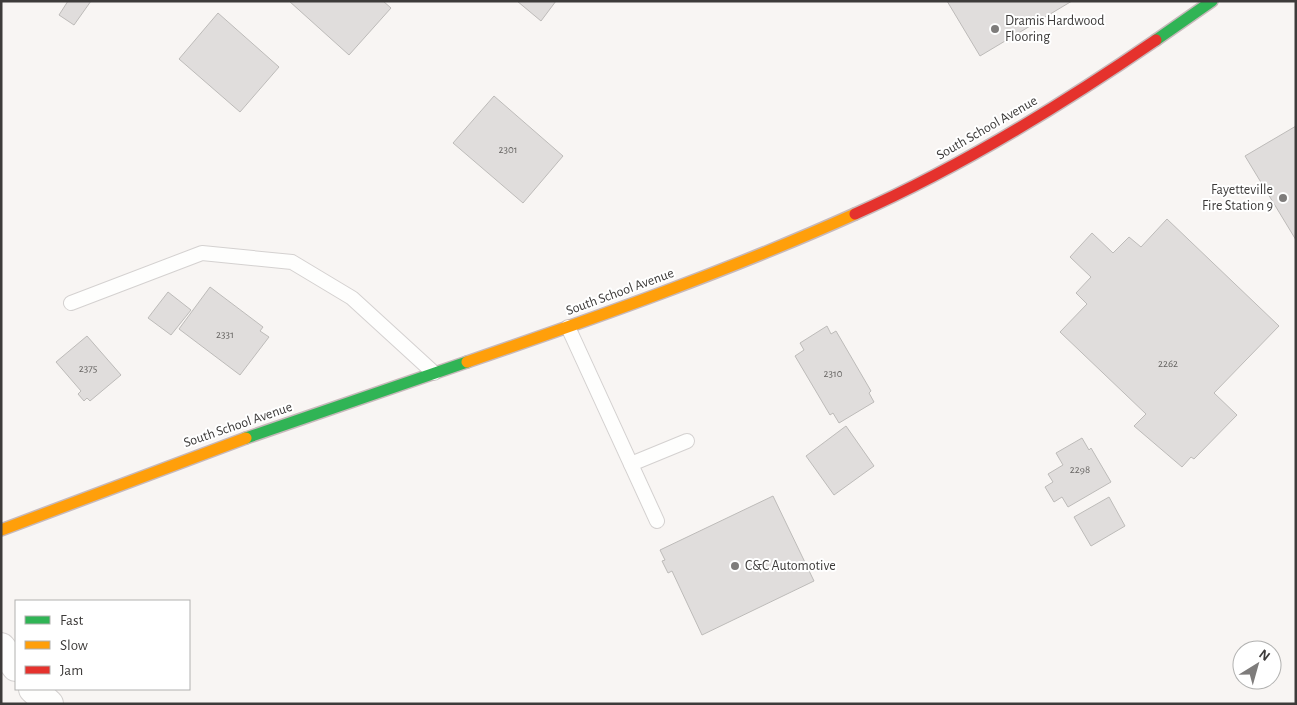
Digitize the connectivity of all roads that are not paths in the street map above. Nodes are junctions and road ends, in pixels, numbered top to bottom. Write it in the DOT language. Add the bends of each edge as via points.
graph roads {
  1 [pos="1212,1"];
  2 [pos="71,303"];
  3 [pos="568,327"];
  4 [pos="434,373"];
  5 [pos="687,441"];
  6 [pos="631,464"];
  7 [pos="657,521"];
  8 [pos="1,530"];
  9 [pos="1,647"];
  10 [pos="15,666"];
  11 [pos="34,690"];
  12 [pos="48,704"];
  1 -- 3 [label="main road, South School Avenue" via="1101,78 1006,137 896,196 763,255"];
  2 -- 4 [label="lane" via="202,253 292,262 352,298"];
  3 -- 4 [label="main road, South School Avenue"];
  3 -- 6 [label="lane"];
  4 -- 8 [label="main road, South School Avenue" via="202,453"];
  5 -- 6 [label="lane"];
  6 -- 7 [label="lane"];
  9 -- 10 [label="street"];
  11 -- 12 [label="street"];
}
